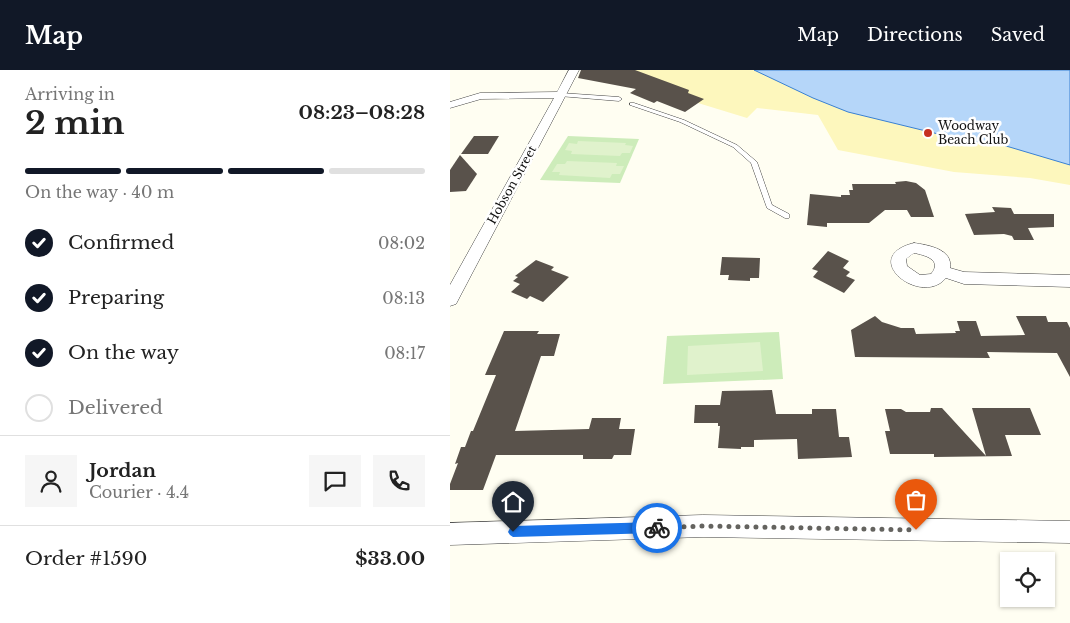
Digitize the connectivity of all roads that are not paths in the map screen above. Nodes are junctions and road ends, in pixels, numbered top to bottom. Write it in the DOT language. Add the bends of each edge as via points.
graph roads {
  1 [pos="574,70"];
  2 [pos="561,95"];
  3 [pos="619,99"];
  4 [pos="632,104"];
  5 [pos="450,105"];
  6 [pos="787,216"];
  7 [pos="944,272"];
  8 [pos="1070,281"];
  9 [pos="450,300"];
  10 [pos="1070,532"];
  11 [pos="450,534"];
  1 -- 2 [label="street, Hobson Street"];
  2 -- 3 [label="lane"];
  2 -- 5 [label="street" via="480,96"];
  2 -- 9 [label="street, Hobson Street"];
  4 -- 6 [label="lane" via="682,121 735,146 754,162 769,206"];
  7 -- 8 [label="street" via="964,278"];
  10 -- 11 [label="street" via="703,526"];
}
